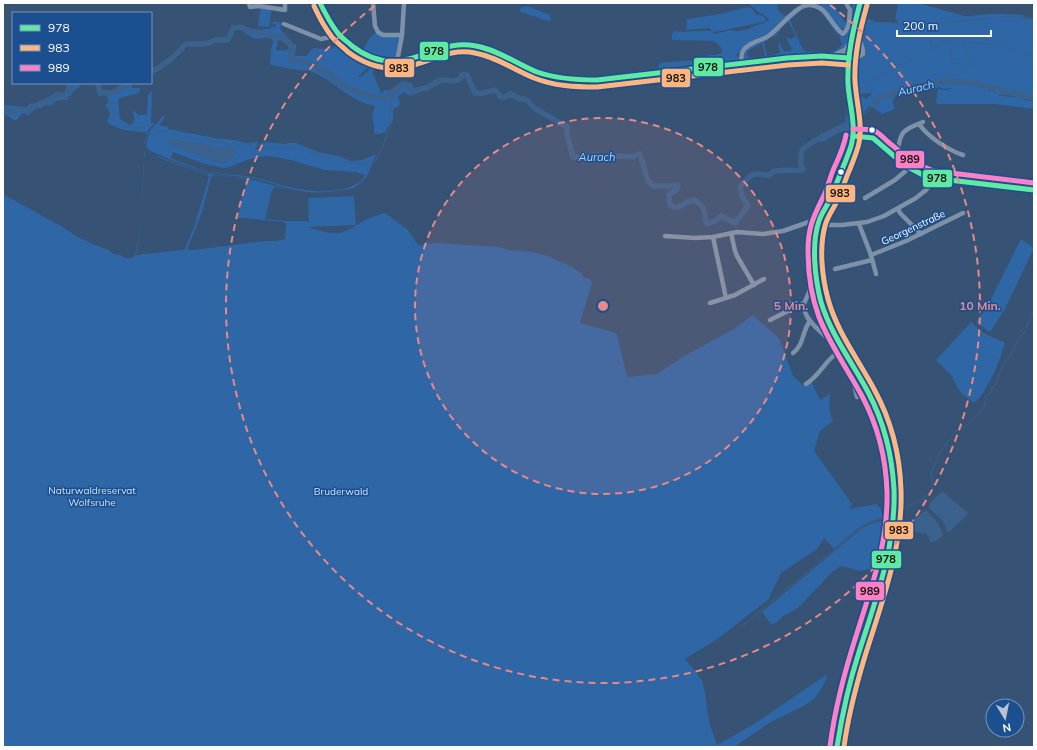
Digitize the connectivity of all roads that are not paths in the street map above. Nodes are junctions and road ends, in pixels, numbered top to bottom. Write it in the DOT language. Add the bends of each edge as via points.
graph roads {
  1 [pos="248,3"];
  2 [pos="286,3"];
  3 [pos="320,3"];
  4 [pos="373,3"];
  5 [pos="404,3"];
  6 [pos="846,3"];
  7 [pos="860,3"];
  8 [pos="868,3"];
  9 [pos="284,24"];
  10 [pos="338,34"];
  11 [pos="402,35"];
  12 [pos="852,40"];
  13 [pos="834,56"];
  14 [pos="849,58"];
  15 [pos="400,61"];
  16 [pos="742,63"];
  17 [pos="853,136"];
  18 [pos="892,155"];
  19 [pos="963,155"];
  20 [pos="908,168"];
  21 [pos="932,178"];
  22 [pos="1034,190"];
  23 [pos="865,198"];
  24 [pos="898,209"];
  25 [pos="963,214"];
  26 [pos="818,223"];
  27 [pos="859,224"];
  28 [pos="816,230"];
  29 [pos="731,233"];
  30 [pos="921,234"];
  31 [pos="666,236"];
  32 [pos="713,237"];
  33 [pos="871,258"];
  34 [pos="835,269"];
  35 [pos="876,274"];
  36 [pos="764,279"];
  37 [pos="754,285"];
  38 [pos="726,298"];
  39 [pos="710,303"];
  40 [pos="804,303"];
  41 [pos="770,320"];
  42 [pos="810,321"];
  43 [pos="838,352"];
  44 [pos="793,353"];
  45 [pos="806,384"];
  46 [pos="868,393"];
  47 [pos="837,747"];
  1 -- 2 [label="street" via="250,7 285,10"];
  3 -- 10 [label="street"];
  4 -- 11 [label="street" via="378,32 383,35"];
  5 -- 11 [label="street"];
  6 -- 16 [label="street" via="850,10 848,28 843,34 818,7 805,6 771,34 744,49 741,55"];
  7 -- 12 [label="main road"];
  8 -- 14 [label="street" via="859,29 863,54 857,58"];
  9 -- 10 [label="street" via="321,39"];
  10 -- 15 [label="street" via="372,59"];
  11 -- 15 [label="street"];
  12 -- 13 [label="main road" via="846,50"];
  12 -- 14 [label="main road"];
  13 -- 14 [label="street"];
  13 -- 16 [label="street"];
  14 -- 17 [label="main road"];
  15 -- 16 [label="street" via="452,44 470,44 493,50 549,76 570,80 597,80"];
  17 -- 18 [label="street" via="873,138"];
  17 -- 26 [label="main road" via="852,147"];
  18 -- 19 [label="street" via="897,151 904,132 921,123 922,128 939,142"];
  18 -- 20 [label="street"];
  20 -- 21 [label="street"];
  20 -- 23 [label="street" via="895,180"];
  21 -- 22 [label="street"];
  21 -- 24 [label="street" via="926,190"];
  24 -- 27 [label="street"];
  24 -- 30 [label="street"];
  25 -- 30 [label="street, Georgenstraße"];
  26 -- 27 [label="street"];
  26 -- 28 [label="main road"];
  26 -- 29 [label="street" via="805,223 771,233"];
  27 -- 33 [label="street"];
  28 -- 40 [label="street" via="811,234 811,285"];
  28 -- 46 [label="main road" via="816,268 823,307 832,329"];
  29 -- 32 [label="street"];
  29 -- 37 [label="street" via="737,256"];
  30 -- 33 [label="street, Georgenstraße"];
  31 -- 32 [label="street"];
  32 -- 38 [label="street"];
  33 -- 34 [label="street, Georgenstraße"];
  33 -- 35 [label="street"];
  36 -- 37 [label="street"];
  37 -- 38 [label="street"];
  38 -- 39 [label="street"];
  40 -- 41 [label="street"];
  40 -- 42 [label="street"];
  42 -- 43 [label="street"];
  42 -- 44 [label="street" via="799,347"];
  43 -- 45 [label="street" via="828,360 814,379"];
  43 -- 46 [label="street" via="851,375 857,397"];
  46 -- 47 [label="main road" via="878,412 888,443 893,475 893,525 885,569 846,697"];
}
